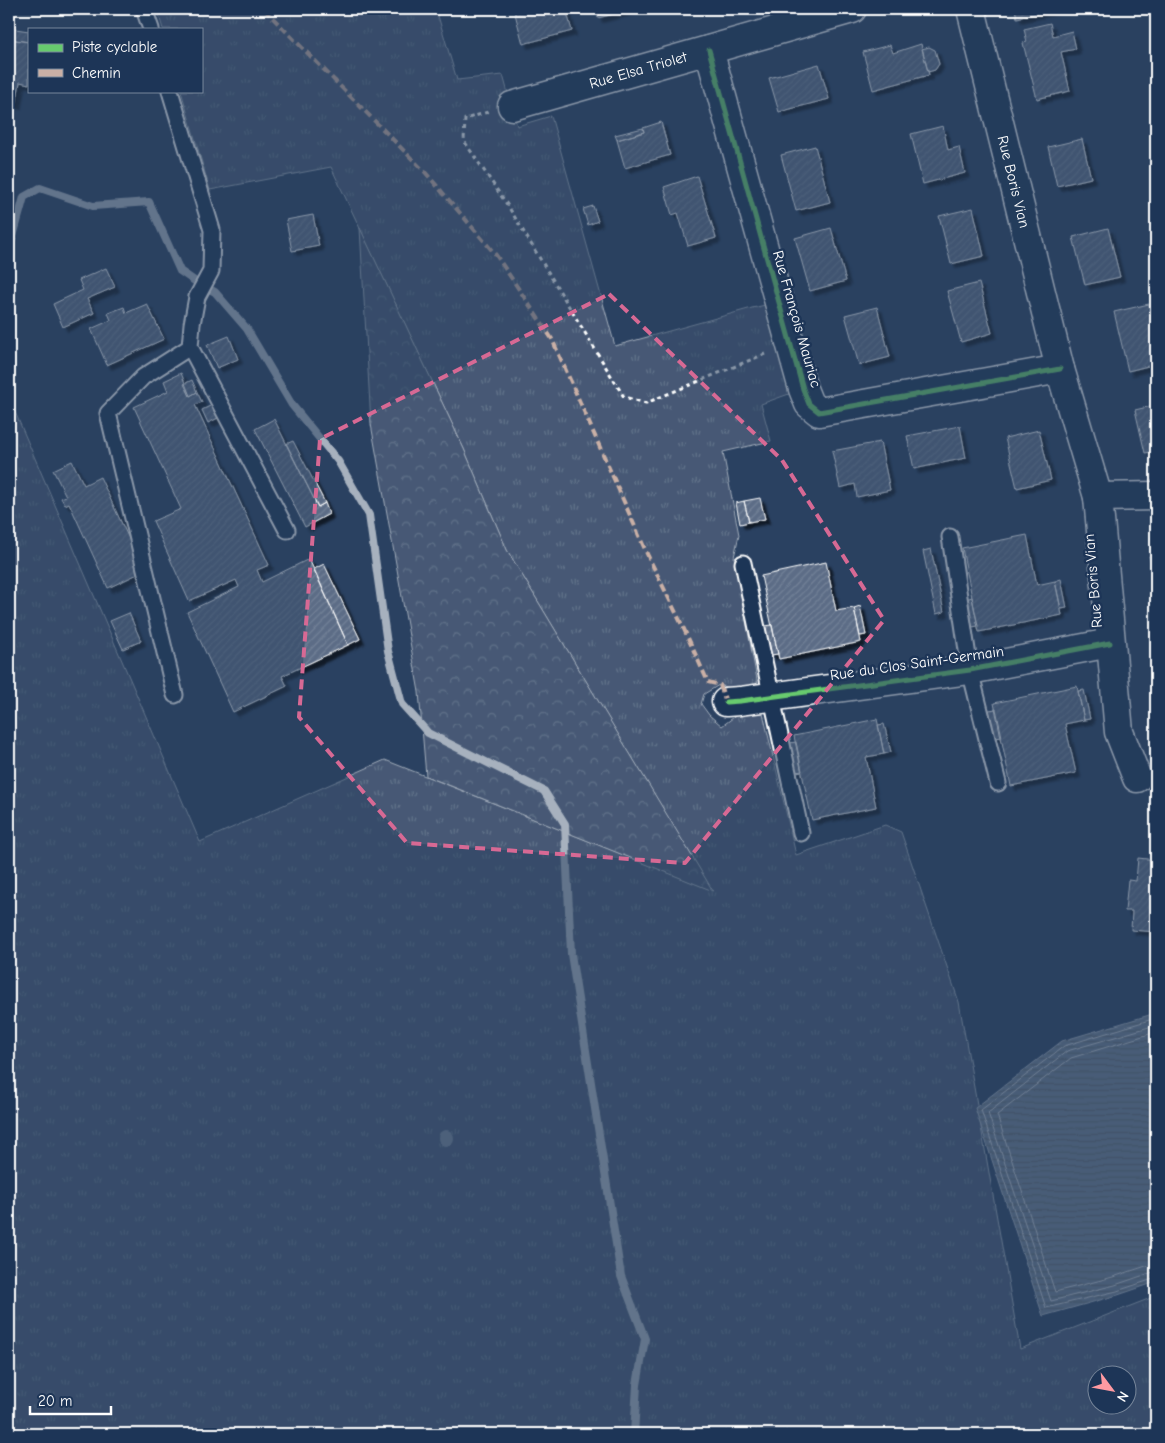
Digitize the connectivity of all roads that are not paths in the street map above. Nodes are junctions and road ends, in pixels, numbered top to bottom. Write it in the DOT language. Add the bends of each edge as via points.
graph roads {
  1 [pos="144,9"];
  2 [pos="852,9"];
  3 [pos="971,9"];
  4 [pos="150,28"];
  5 [pos="709,50"];
  6 [pos="170,92"];
  7 [pos="512,106"];
  8 [pos="190,347"];
  9 [pos="1060,369"];
  10 [pos="1156,496"];
  11 [pos="1098,497"];
  12 [pos="287,530"];
  13 [pos="950,537"];
  14 [pos="743,563"];
  15 [pos="1110,643"];
  16 [pos="970,670"];
  17 [pos="175,695"];
  18 [pos="773,696"];
  19 [pos="726,702"];
  20 [pos="1137,778"];
  21 [pos="998,783"];
  22 [pos="801,833"];
  1 -- 4 [label="lane"];
  2 -- 5 [label="street, Rue Elsa Triolet"];
  3 -- 9 [label="street, Rue Boris Vian"];
  5 -- 7 [label="street, Rue Elsa Triolet"];
  5 -- 9 [label="street, Rue François Mauriac" via="809,404 820,412"];
  6 -- 8 [label="lane" via="212,230 211,271 197,297"];
  8 -- 12 [label="lane"];
  8 -- 17 [label="lane" via="143,377 108,413"];
  9 -- 11 [label="street, Rue Boris Vian"];
  10 -- 11 [label="street"];
  11 -- 15 [label="street, Rue Boris Vian"];
  13 -- 16 [label="lane"];
  14 -- 18 [label="lane"];
  15 -- 16 [label="street, Rue du Clos Saint-Germain"];
  15 -- 20 [label="street, Rue Boris Vian" via="1120,732"];
  16 -- 18 [label="street, Rue du Clos Saint-Germain"];
  16 -- 21 [label="lane"];
  18 -- 19 [label="street, Rue du Clos Saint-Germain"];
  18 -- 22 [label="lane"];
}
